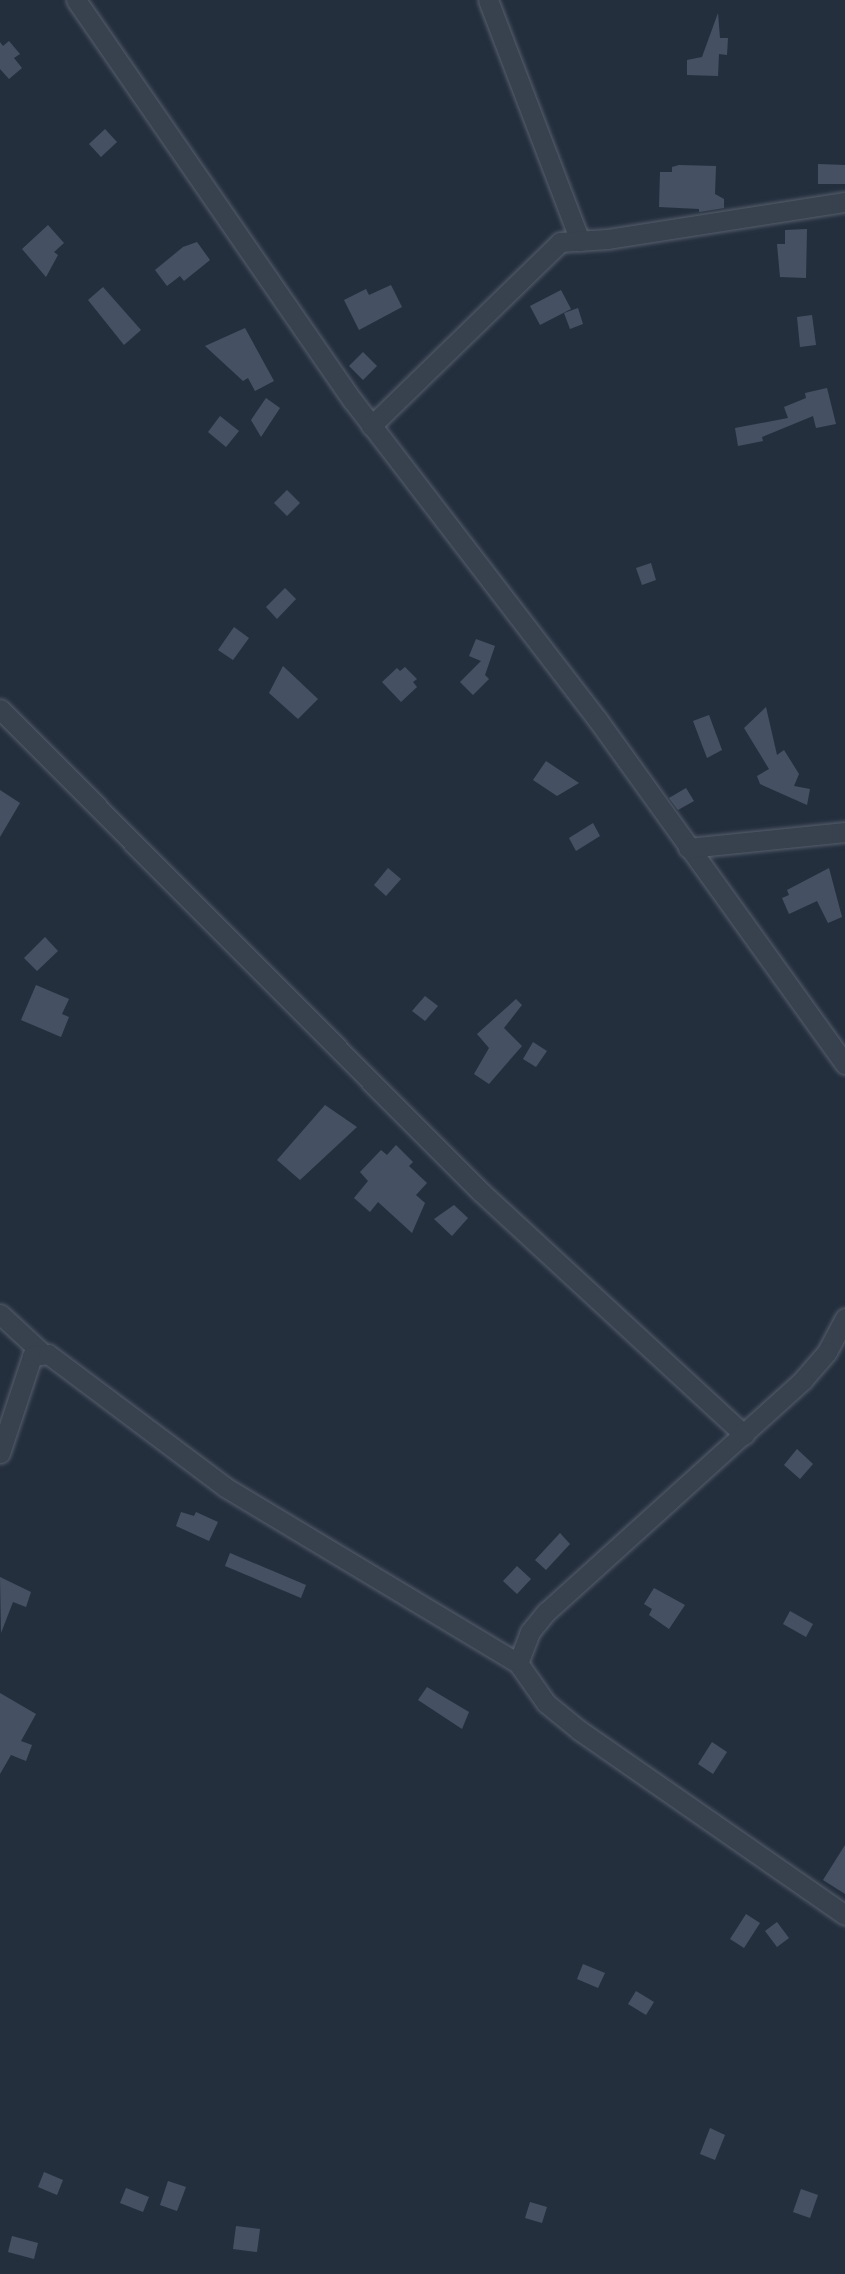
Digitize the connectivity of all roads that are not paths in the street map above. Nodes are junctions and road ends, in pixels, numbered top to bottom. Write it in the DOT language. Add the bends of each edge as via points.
graph roads {
  1 [pos="76,0"];
  2 [pos="488,0"];
  3 [pos="845,202"];
  4 [pos="580,240"];
  5 [pos="371,426"];
  6 [pos="0,709"];
  7 [pos="845,832"];
  8 [pos="688,848"];
  9 [pos="845,1064"];
  10 [pos="0,1314"];
  11 [pos="845,1318"];
  12 [pos="41,1352"];
  13 [pos="744,1435"];
  14 [pos="0,1453"];
  15 [pos="518,1663"];
  16 [pos="845,1916"];
  1 -- 5 [label="street"];
  2 -- 4 [label="street"];
  3 -- 4 [label="street"];
  4 -- 5 [label="street" via="560,242"];
  5 -- 8 [label="street" via="597,719"];
  6 -- 13 [label="street" via="481,1192"];
  7 -- 8 [label="street"];
  8 -- 9 [label="street"];
  10 -- 12 [label="street"];
  11 -- 13 [label="street" via="811,1370"];
  12 -- 14 [label="street" via="28,1364"];
  12 -- 15 [label="street" via="225,1487"];
  13 -- 15 [label="street" via="546,1612 530,1633"];
  15 -- 16 [label="street" via="522,1675 546,1703 579,1730"];
}
